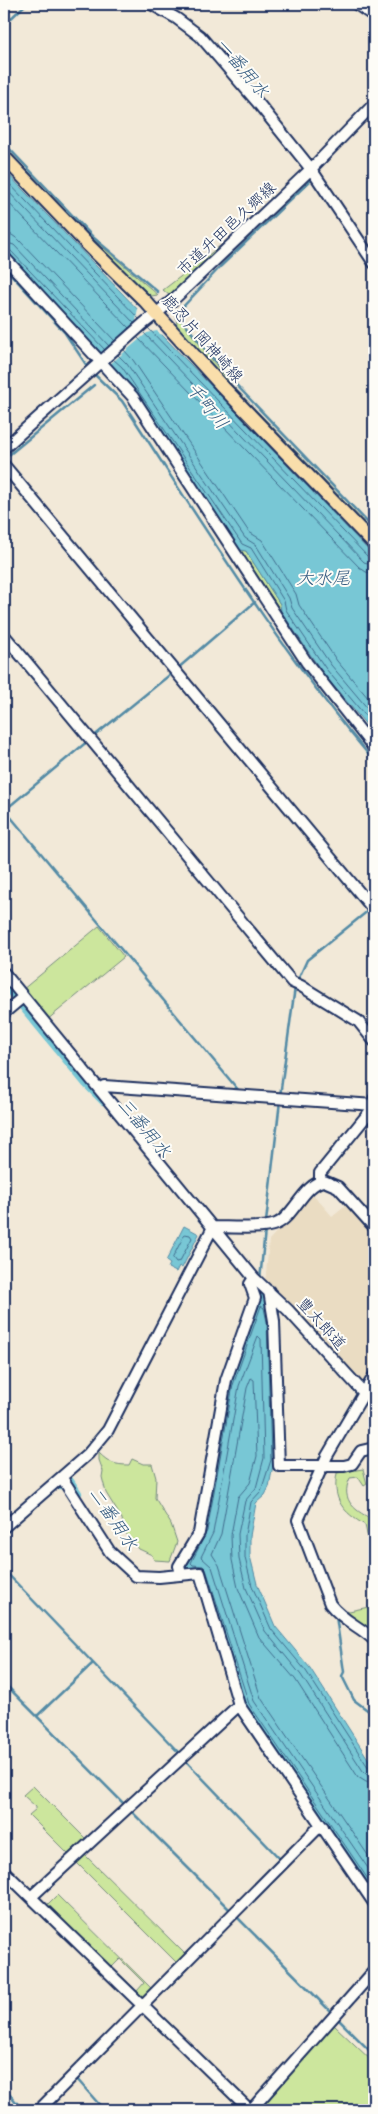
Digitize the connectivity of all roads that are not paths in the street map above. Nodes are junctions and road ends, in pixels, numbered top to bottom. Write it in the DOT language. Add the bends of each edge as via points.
graph roads {
  1 [pos="151,4"];
  2 [pos="356,4"];
  3 [pos="374,16"];
  4 [pos="374,104"];
  5 [pos="4,157"];
  6 [pos="312,169"];
  7 [pos="4,257"];
  8 [pos="374,263"];
  9 [pos="153,316"];
  10 [pos="100,363"];
  11 [pos="4,448"];
  12 [pos="4,465"];
  13 [pos="374,544"];
  14 [pos="4,635"];
  15 [pos="374,748"];
  16 [pos="372,907"];
  17 [pos="4,973"];
  18 [pos="23,997"];
  19 [pos="4,1013"];
  20 [pos="374,1041"];
  21 [pos="99,1089"];
  22 [pos="374,1102"];
  23 [pos="320,1181"];
  24 [pos="374,1227"];
  25 [pos="212,1231"];
  26 [pos="258,1283"];
  27 [pos="373,1380"];
  28 [pos="364,1393"];
  29 [pos="374,1448"];
  30 [pos="321,1468"];
  31 [pos="64,1481"];
  32 [pos="4,1527"];
  33 [pos="180,1572"];
  34 [pos="374,1640"];
  35 [pos="239,1705"];
  36 [pos="323,1827"];
  37 [pos="4,1871"];
  38 [pos="33,1896"];
  39 [pos="374,1903"];
  40 [pos="374,1972"];
  41 [pos="144,2003"];
  42 [pos="39,2110"];
  43 [pos="251,2110"];
  1 -- 6 [label="street" via="200,36"];
  2 -- 3 [label="street"];
  4 -- 6 [label="street, 市道升田邑久郷線"];
  5 -- 9 [label="main road, 鹿忍片岡神崎線"];
  6 -- 8 [label="street"];
  6 -- 9 [label="street, 市道升田邑久郷線"];
  7 -- 10 [label="street"];
  9 -- 10 [label="street, 市道升田邑久郷線"];
  9 -- 13 [label="main road, 鹿忍片岡神崎線"];
  10 -- 11 [label="street, 市道升田邑久郷線"];
  10 -- 15 [label="street" via="132,397 307,663"];
  12 -- 16 [label="street"];
  14 -- 20 [label="street" via="297,984 358,1021"];
  17 -- 18 [label="street, 豊太郎道"];
  18 -- 19 [label="street"];
  18 -- 21 [label="street, 豊太郎道"];
  21 -- 22 [label="street" via="104,1086"];
  21 -- 25 [label="street, 豊太郎道"];
  22 -- 23 [label="street" via="372,1109 320,1173"];
  23 -- 24 [label="street" via="338,1187"];
  23 -- 25 [label="street" via="280,1222"];
  25 -- 26 [label="street, 豊太郎道"];
  25 -- 31 [label="street" via="114,1422"];
  26 -- 28 [label="street, 豊太郎道"];
  26 -- 30 [label="street" via="274,1321 279,1466"];
  26 -- 33 [label="street" via="226,1380 199,1532"];
  27 -- 28 [label="street"];
  28 -- 30 [label="street"];
  29 -- 30 [label="street" via="361,1452 352,1464"];
  30 -- 34 [label="street" via="298,1520 330,1604 350,1624"];
  31 -- 32 [label="street"];
  31 -- 33 [label="street" via="110,1552 127,1569 136,1576 159,1577"];
  33 -- 35 [label="street" via="200,1573"];
  35 -- 36 [label="street"];
  35 -- 38 [label="street"];
  36 -- 39 [label="street"];
  36 -- 41 [label="street" via="316,1830"];
  37 -- 38 [label="street"];
  38 -- 41 [label="street"];
  40 -- 43 [label="street"];
  41 -- 42 [label="street"];
  41 -- 43 [label="street"];
}
